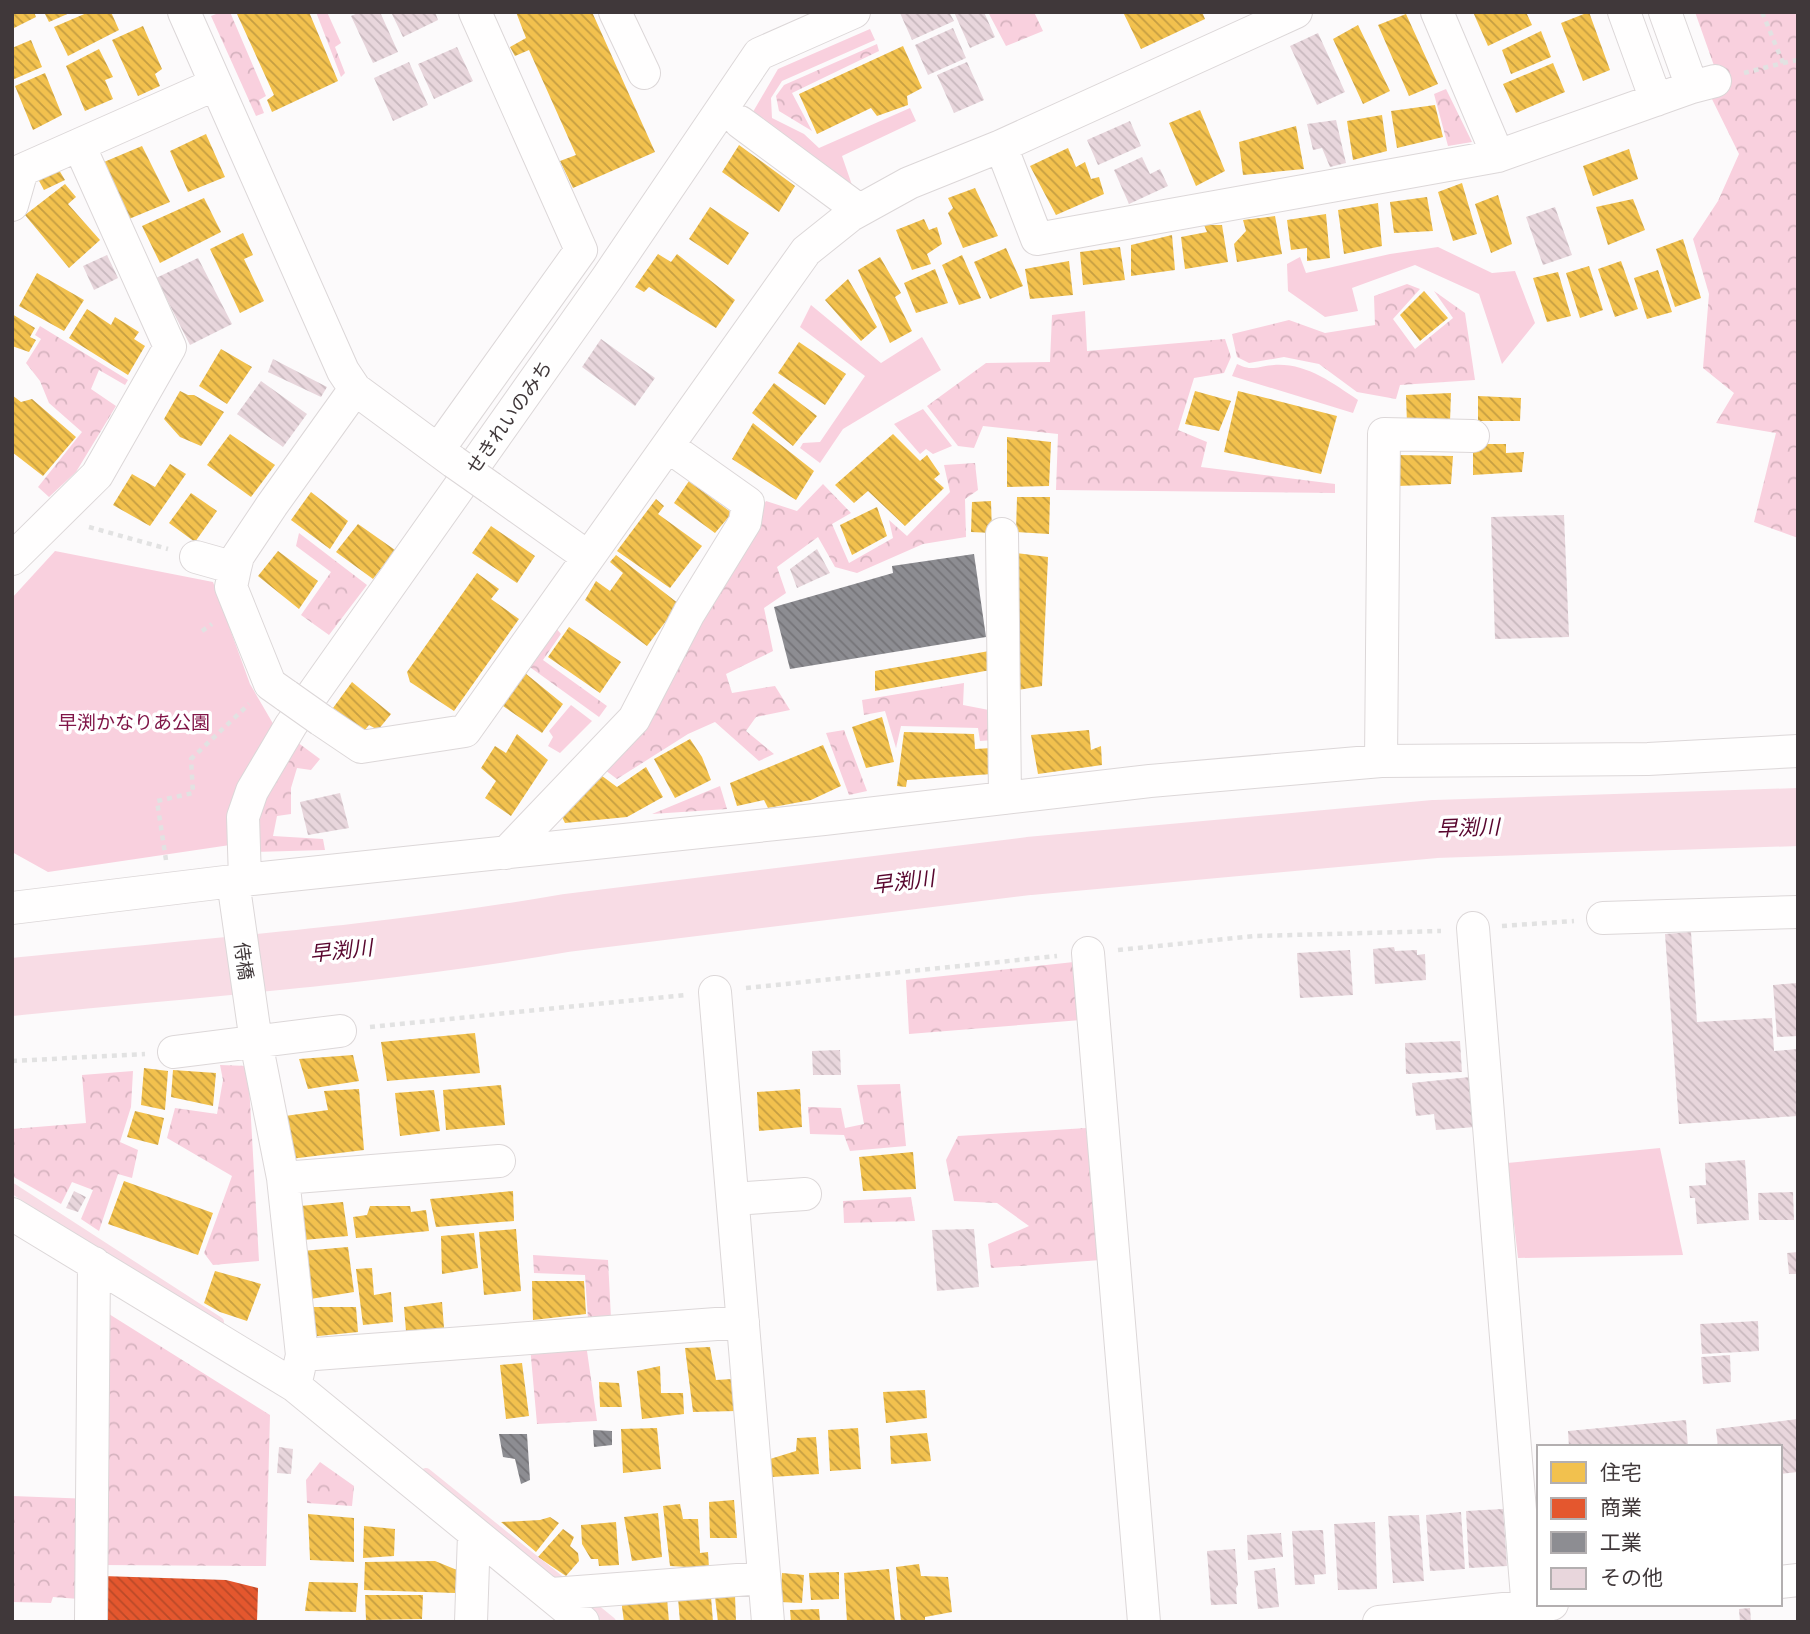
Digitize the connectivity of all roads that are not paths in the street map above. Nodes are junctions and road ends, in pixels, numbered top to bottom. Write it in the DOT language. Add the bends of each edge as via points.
graph roads {
  1 [pos="184,12"];
  2 [pos="475,12"];
  3 [pos="615,12"];
  4 [pos="854,12"];
  5 [pos="1296,12"];
  6 [pos="1437,12"];
  7 [pos="1624,12"];
  8 [pos="1665,12"];
  9 [pos="644,73"];
  10 [pos="216,84"];
  11 [pos="1656,100"];
  12 [pos="740,122"];
  13 [pos="79,145"];
  14 [pos="1001,146"];
  15 [pos="1498,156"];
  16 [pos="12,205"];
  17 [pos="859,210"];
  18 [pos="355,389"];
  19 [pos="1473,436"];
  20 [pos="669,447"];
  21 [pos="446,456"];
  22 [pos="1002,534"];
  23 [pos="196,557"];
  24 [pos="588,557"];
  25 [pos="12,559"];
  26 [pos="235,568"];
  27 [pos="1798,751"];
  28 [pos="1381,761"];
  29 [pos="1005,798"];
  30 [pos="506,853"];
  31 [pos="239,880"];
  32 [pos="12,908"];
  33 [pos="1798,912"];
  34 [pos="1602,918"];
  35 [pos="1473,928"];
  36 [pos="1088,953"];
  37 [pos="715,992"];
  38 [pos="340,1031"];
  39 [pos="256,1042"];
  40 [pos="174,1052"];
  41 [pos="499,1161"];
  42 [pos="283,1178"];
  43 [pos="805,1194"];
  44 [pos="733,1199"];
  45 [pos="12,1214"];
  46 [pos="94,1263"];
  47 [pos="743,1322"];
  48 [pos="298,1371"];
  49 [pos="474,1534"];
  50 [pos="764,1578"];
  51 [pos="553,1594"];
  52 [pos="1536,1611"];
  53 [pos="91,1622"];
  54 [pos="471,1622"];
  55 [pos="583,1622"];
  56 [pos="768,1622"];
  57 [pos="1144,1622"];
  58 [pos="1379,1622"];
  1 -- 10 [label="street"];
  2 -- 21 [label="street" via="587,252"];
  3 -- 9 [label="street"];
  4 -- 31 [label="street, せきれいのみち" via="759,54 607,278 291,724 251,791 243,817"];
  5 -- 14 [label="street"];
  6 -- 15 [label="street"];
  7 -- 11 [label="street"];
  8 -- 11 [label="street" via="1704,84"];
  10 -- 13 [label="street"];
  10 -- 18 [label="street" via="342,371"];
  11 -- 15 [label="street"];
  12 -- 17 [label="street"];
  13 -- 16 [label="street" via="23,170"];
  13 -- 25 [label="street" via="170,347 69,520"];
  14 -- 15 [label="street" via="1037,239"];
  14 -- 17 [label="street" via="909,183"];
  17 -- 20 [label="street" via="806,251"];
  18 -- 21 [label="street"];
  18 -- 26 [label="street" via="272,505"];
  19 -- 28 [label="street" via="1384,434"];
  20 -- 24 [label="street"];
  20 -- 30 [label="street" via="748,503 745,522 689,612 634,719"];
  21 -- 24 [label="street, bridge"];
  22 -- 29 [label="street"];
  23 -- 26 [label="street"];
  24 -- 26 [label="street, bridge" via="465,731 361,747 279,690 232,587"];
  27 -- 28 [label="street" via="1647,759"];
  28 -- 29 [label="street"];
  29 -- 30 [label="street"];
  30 -- 31 [label="street"];
  31 -- 32 [label="street"];
  31 -- 39 [label="street, 侍橋"];
  33 -- 34 [label="street"];
  35 -- 52 [label="street"];
  36 -- 57 [label="street"];
  37 -- 44 [label="street"];
  38 -- 39 [label="street"];
  39 -- 40 [label="street"];
  39 -- 42 [label="street, 侍橋"];
  41 -- 42 [label="street"];
  42 -- 48 [label="street, 侍橋"];
  43 -- 44 [label="street"];
  44 -- 47 [label="street"];
  45 -- 46 [label="street"];
  46 -- 48 [label="street"];
  46 -- 53 [label="street"];
  47 -- 48 [label="street"];
  47 -- 50 [label="street"];
  48 -- 49 [label="street"];
  49 -- 51 [label="street"];
  49 -- 54 [label="street"];
  50 -- 51 [label="street"];
  50 -- 56 [label="street"];
  51 -- 55 [label="street"];
  52 -- 58 [label="street"];
}
